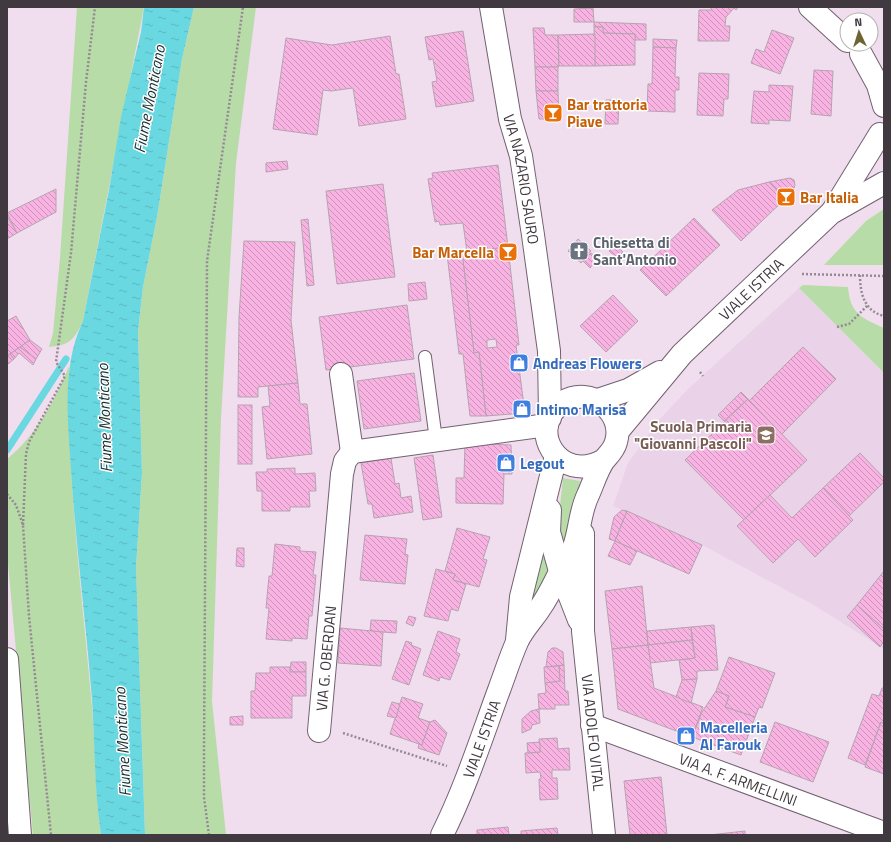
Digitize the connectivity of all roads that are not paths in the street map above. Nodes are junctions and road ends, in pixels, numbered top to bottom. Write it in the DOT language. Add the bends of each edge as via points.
graph roads {
  1 [pos="491,7"];
  2 [pos="810,7"];
  3 [pos="839,33"];
  4 [pos="857,52"];
  5 [pos="859,52"];
  6 [pos="884,75"];
  7 [pos="884,106"];
  8 [pos="882,128"];
  9 [pos="884,156"];
  10 [pos="884,183"];
  11 [pos="831,213"];
  12 [pos="549,351"];
  13 [pos="425,357"];
  14 [pos="671,365"];
  15 [pos="341,374"];
  16 [pos="573,398"];
  17 [pos="598,400"];
  18 [pos="549,422"];
  19 [pos="618,431"];
  20 [pos="436,440"];
  21 [pos="352,452"];
  22 [pos="604,460"];
  23 [pos="553,466"];
  24 [pos="586,499"];
  25 [pos="560,571"];
  26 [pos="583,631"];
  27 [pos="517,641"];
  28 [pos="7,658"];
  29 [pos="592,725"];
  30 [pos="319,731"];
  31 [pos="884,833"];
  32 [pos="20,835"];
  33 [pos="442,835"];
  34 [pos="604,835"];
  1 -- 12 [label="street, VIA NAZARIO SAURO" via="510,119 521,156"];
  2 -- 3 [label="street"];
  4 -- 7 [label="street" via="878,85"];
  5 -- 6 [label="street"];
  8 -- 9 [label="street" via="880,144"];
  8 -- 11 [label="street, VIALE ISTRIA"];
  10 -- 11 [label="street, VIALE ISTRIA"];
  11 -- 14 [label="street, VIALE ISTRIA"];
  12 -- 16 [label="street, VIA NAZARIO SAURO" via="559,378"];
  12 -- 18 [label="street, VIA NAZARIO SAURO"];
  13 -- 20 [label="lane"];
  14 -- 17 [label="street, VIALE ISTRIA" via="628,390"];
  14 -- 19 [label="street, VIALE ISTRIA"];
  15 -- 21 [label="street"];
  16 -- 17 [label="street, VIALE ISTRIA"];
  16 -- 18 [label="street" via="555,409"];
  17 -- 19 [label="street" via="612,413"];
  18 -- 20 [label="street"];
  18 -- 23 [label="street" via="547,436"];
  19 -- 22 [label="street, VIALE ISTRIA" via="612,452"];
  20 -- 21 [label="street"];
  21 -- 30 [label="street, VIA G. OBERDAN" via="345,461 342,474"];
  22 -- 23 [label="street" via="595,466 584,468 564,463"];
  22 -- 24 [label="street, VIALE ISTRIA"];
  23 -- 25 [label="street" via="549,532"];
  23 -- 27 [label="street, VIALE ISTRIA" via="521,597"];
  24 -- 25 [label="street, VIALE ISTRIA" via="574,547"];
  24 -- 26 [label="street, VIA ADOLFO VITAL" via="582,550"];
  25 -- 26 [label="street, VIA ADOLFO VITAL"];
  25 -- 27 [label="street, VIALE ISTRIA" via="547,598"];
  26 -- 27 [label="street" via="564,611 554,610 545,613"];
  26 -- 29 [label="street, VIA ADOLFO VITAL"];
  27 -- 33 [label="street, VIALE ISTRIA" via="470,770"];
  28 -- 32 [label="street"];
  29 -- 31 [label="street, VIA A. F. ARMELLINI"];
  29 -- 34 [label="street, VIA ADOLFO VITAL"];
}
